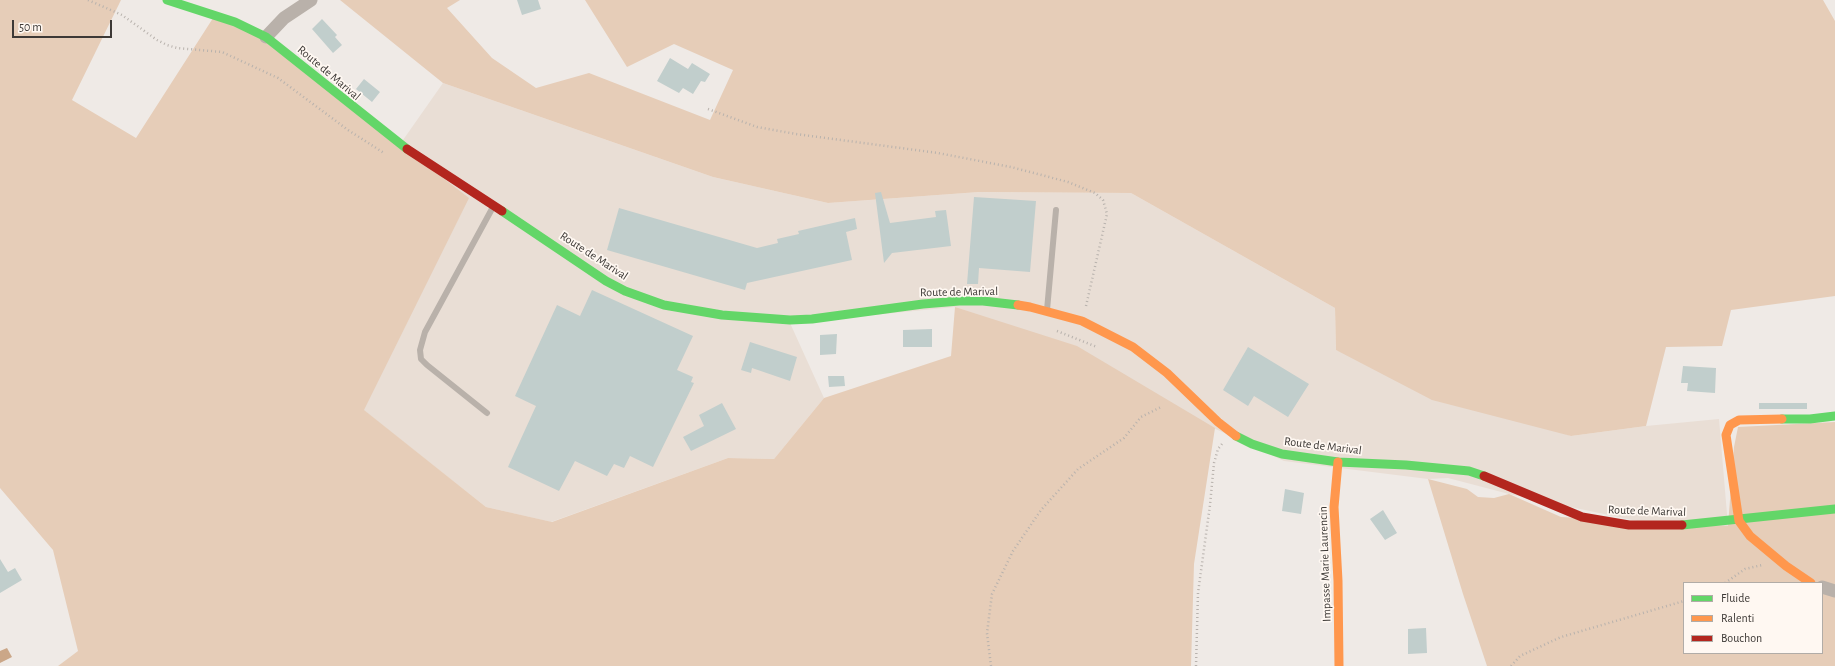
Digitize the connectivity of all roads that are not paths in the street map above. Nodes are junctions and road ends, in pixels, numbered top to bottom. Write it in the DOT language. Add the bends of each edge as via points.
graph roads {
  1 [pos="167,0"];
  2 [pos="311,0"];
  3 [pos="266,38"];
  4 [pos="494,206"];
  5 [pos="1056,210"];
  6 [pos="1047,311"];
  7 [pos="486,413"];
  8 [pos="1835,416"];
  9 [pos="1338,462"];
  10 [pos="1835,509"];
  11 [pos="1738,521"];
  12 [pos="1810,582"];
  13 [pos="1823,587"];
  14 [pos="1835,591"];
  15 [pos="1339,666"];
  1 -- 3 [label="main road, Route de Marival" via="235,22"];
  2 -- 3 [label="street" via="284,18"];
  3 -- 4 [label="main road, Route de Marival" via="380,130"];
  4 -- 6 [label="main road, Route de Marival" via="606,281 647,300 680,309 790,320 959,301 1006,303"];
  4 -- 7 [label="lane" via="425,332 420,350 421,359 427,366"];
  5 -- 6 [label="lane"];
  6 -- 9 [label="main road, Route de Marival" via="1082,321 1148,358 1218,422 1252,444 1282,454"];
  8 -- 11 [label="main road" via="1739,420 1730,425 1726,435"];
  9 -- 11 [label="main road, Route de Marival" via="1469,471 1582,517 1605,522 1694,525"];
  9 -- 15 [label="main road, Impasse Marie Laurencin" via="1334,507"];
  10 -- 11 [label="main road, Route de Marival"];
  11 -- 12 [label="main road" via="1750,536"];
  13 -- 14 [label="street"];
}
